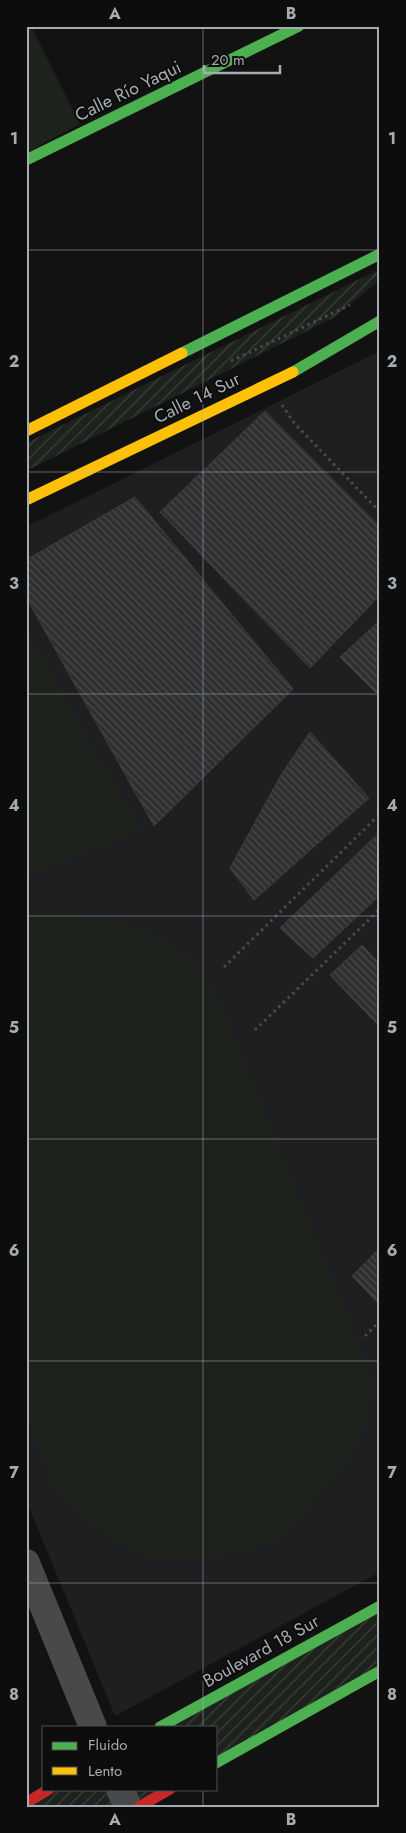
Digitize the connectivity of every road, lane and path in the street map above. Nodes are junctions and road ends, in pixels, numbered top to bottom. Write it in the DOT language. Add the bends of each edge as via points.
graph roads {
  1 [pos="299,26"];
  2 [pos="26,160"];
  3 [pos="380,254"];
  4 [pos="380,308"];
  5 [pos="380,321"];
  6 [pos="359,332"];
  7 [pos="268,384"];
  8 [pos="26,431"];
  9 [pos="26,500"];
  10 [pos="380,512"];
  11 [pos="380,814"];
  12 [pos="380,909"];
  13 [pos="224,967"];
  14 [pos="255,1030"];
  15 [pos="380,1321"];
  16 [pos="365,1336"];
  17 [pos="26,1563"];
  18 [pos="380,1606"];
  19 [pos="380,1671"];
  20 [pos="93,1726"];
  21 [pos="162,1726"];
  22 [pos="218,1762"];
  23 [pos="47,1790"];
  24 [pos="120,1790"];
  25 [pos="168,1790"];
  26 [pos="26,1803"];
  27 [pos="128,1807"];
  28 [pos="139,1807"];
  1 -- 2 [label="main road, Calle Río Yaqui"];
  3 -- 8 [label="main road"];
  4 -- 6 [label="main road"];
  5 -- 6 [label="main road, Calle 14 Sur"];
  6 -- 7 [label="main road, Calle 14 Sur"];
  7 -- 9 [label="main road, Calle 14 Sur"];
  7 -- 10 [label="path" via="295,424"];
  11 -- 13 [label="path"];
  12 -- 14 [label="path"];
  15 -- 16 [label="path"];
  17 -- 20 [label="street"];
  18 -- 21 [label="main road, Boulevard 18 Sur"];
  19 -- 22 [label="main road"];
  23 -- 26 [label="main road"];
  24 -- 27 [label="street"];
  25 -- 28 [label="main road"];
}
